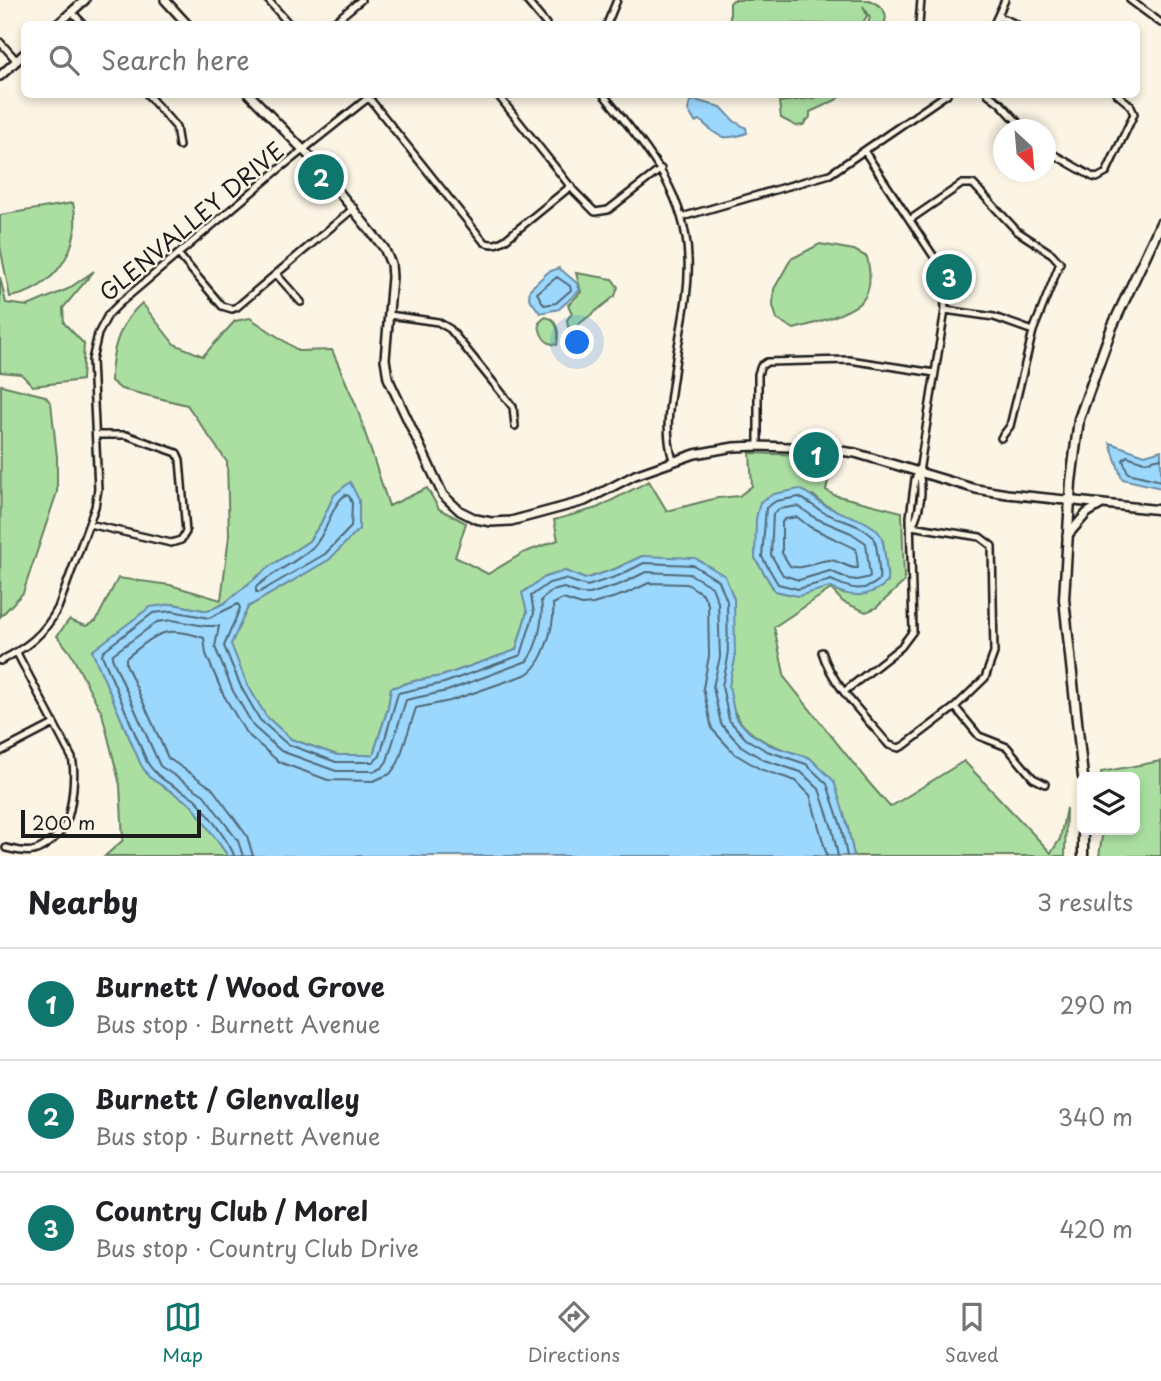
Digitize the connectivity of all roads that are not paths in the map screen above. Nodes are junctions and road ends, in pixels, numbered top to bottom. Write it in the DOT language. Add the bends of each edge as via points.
graph roads {
  1 [pos="85,0"];
  2 [pos="165,0"];
  3 [pos="268,0"];
  4 [pos="361,0"];
  5 [pos="526,0"];
  6 [pos="617,0"];
  7 [pos="921,0"];
  8 [pos="1005,0"];
  9 [pos="1130,0"];
  10 [pos="72,12"];
  11 [pos="998,16"];
  12 [pos="62,21"];
  13 [pos="80,21"];
  14 [pos="184,21"];
  15 [pos="286,21"];
  16 [pos="336,21"];
  17 [pos="544,21"];
  18 [pos="608,21"];
  19 [pos="919,21"];
  20 [pos="996,21"];
  21 [pos="1009,21"];
  22 [pos="1161,23"];
  23 [pos="0,42"];
  24 [pos="21,57"];
  25 [pos="17,61"];
  26 [pos="0,76"];
  27 [pos="151,98"];
  28 [pos="253,98"];
  29 [pos="368,98"];
  30 [pos="373,98"];
  31 [pos="500,98"];
  32 [pos="606,98"];
  33 [pos="941,98"];
  34 [pos="993,98"];
  35 [pos="1122,98"];
  36 [pos="1015,119"];
  37 [pos="179,146"];
  38 [pos="303,150"];
  39 [pos="865,152"];
  40 [pos="1056,156"];
  41 [pos="661,169"];
  42 [pos="571,186"];
  43 [pos="354,208"];
  44 [pos="682,217"];
  45 [pos="911,219"];
  46 [pos="1161,223"];
  47 [pos="179,255"];
  48 [pos="276,274"];
  49 [pos="301,302"];
  50 [pos="945,310"];
  51 [pos="389,316"];
  52 [pos="1033,331"];
  53 [pos="935,373"];
  54 [pos="515,426"];
  55 [pos="96,435"];
  56 [pos="1001,438"];
  57 [pos="758,446"];
  58 [pos="673,460"];
  59 [pos="919,471"];
  60 [pos="1070,500"];
  61 [pos="1102,504"];
  62 [pos="1161,510"];
  63 [pos="89,524"];
  64 [pos="911,526"];
  65 [pos="1067,536"];
  66 [pos="822,652"];
  67 [pos="17,653"];
  68 [pos="0,661"];
  69 [pos="845,691"];
  70 [pos="955,707"];
  71 [pos="54,724"];
  72 [pos="0,752"];
  73 [pos="1082,772"];
  74 [pos="1045,784"];
  75 [pos="1083,835"];
  76 [pos="6,848"];
  77 [pos="1083,856"];
  1 -- 10 [label="street"];
  2 -- 14 [label="street"];
  3 -- 15 [label="street"];
  4 -- 16 [label="street"];
  5 -- 17 [label="street"];
  6 -- 18 [label="street"];
  7 -- 19 [label="street"];
  8 -- 11 [label="street"];
  9 -- 22 [label="street"];
  10 -- 12 [label="street"];
  10 -- 13 [label="street"];
  11 -- 20 [label="street"];
  11 -- 21 [label="street"];
  23 -- 25 [label="street"];
  24 -- 25 [label="street"];
  25 -- 26 [label="street"];
  27 -- 37 [label="street" via="176,127"];
  28 -- 38 [label="street"];
  29 -- 38 [label="street, GLENVALLEY DRIVE"];
  30 -- 42 [label="street" via="488,244 499,244"];
  31 -- 42 [label="street"];
  32 -- 41 [label="street"];
  33 -- 39 [label="street"];
  34 -- 36 [label="street"];
  35 -- 40 [label="street" via="1134,114 1101,177"];
  38 -- 43 [label="street"];
  38 -- 47 [label="street, GLENVALLEY DRIVE"];
  39 -- 44 [label="street" via="820,178"];
  39 -- 45 [label="street"];
  41 -- 42 [label="street" via="604,212 590,210"];
  41 -- 44 [label="street"];
  43 -- 48 [label="street"];
  43 -- 51 [label="street" via="388,256 392,277"];
  44 -- 58 [label="street" via="689,260 666,433"];
  45 -- 50 [label="street" via="944,279"];
  45 -- 52 [label="street" via="962,184 973,184 1017,231 1057,258 1059,270"];
  46 -- 60 [label="main road" via="1112,327 1079,419"];
  47 -- 48 [label="street" via="226,308 237,307"];
  47 -- 55 [label="street, GLENVALLEY DRIVE" via="120,303 98,334 92,360"];
  48 -- 49 [label="street"];
  50 -- 52 [label="street" via="994,317"];
  50 -- 53 [label="street"];
  51 -- 54 [label="street" via="438,321 450,329 513,407"];
  51 -- 58 [label="street" via="388,378 438,487 451,504 468,515 501,522 548,512 585,501"];
  52 -- 56 [label="street" via="1010,426"];
  53 -- 57 [label="street" via="849,360 763,364 758,374"];
  53 -- 59 [label="street"];
  55 -- 63 [label="street, GLENVALLEY DRIVE" via="97,498"];
  55 -- 63 [label="street" via="126,435 177,453 186,532 171,543"];
  57 -- 58 [label="street" via="712,450"];
  57 -- 59 [label="street" via="839,450"];
  59 -- 60 [label="street" via="976,489"];
  59 -- 64 [label="street" via="922,484"];
  60 -- 61 [label="street"];
  60 -- 65 [label="main road"];
  61 -- 62 [label="street"];
  61 -- 65 [label="street"];
  63 -- 67 [label="street, GLENVALLEY DRIVE" via="50,623"];
  64 -- 69 [label="street" via="913,631 901,647"];
  64 -- 70 [label="street" via="985,539 994,552 992,663 978,686"];
  65 -- 73 [label="main road" via="1064,599"];
  66 -- 69 [label="street"];
  67 -- 68 [label="street, GLENVALLEY DRIVE"];
  67 -- 71 [label="street"];
  69 -- 70 [label="street" via="889,745 899,748"];
  70 -- 74 [label="street" via="979,736 1007,747 1033,778"];
  71 -- 72 [label="street"];
  71 -- 76 [label="street" via="75,767 67,820 60,832 37,850"];
  75 -- 77 [label="main road"];
}
